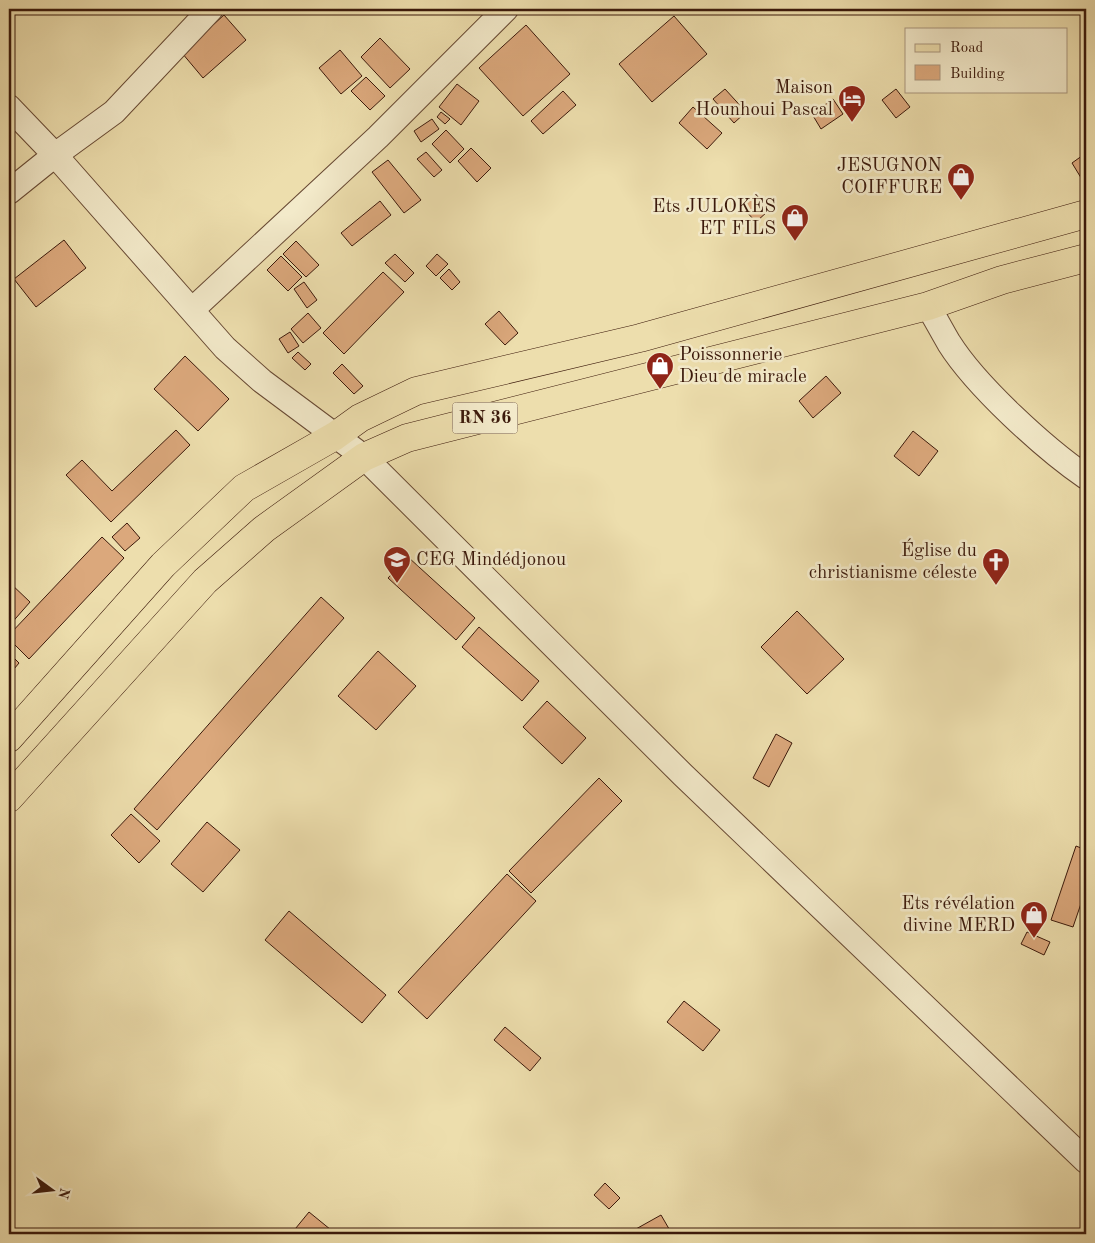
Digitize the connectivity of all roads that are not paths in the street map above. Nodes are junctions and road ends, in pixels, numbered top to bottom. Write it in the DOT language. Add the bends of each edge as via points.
graph roads {
  1 [pos="211,9"];
  2 [pos="506,9"];
  3 [pos="9,107"];
  4 [pos="55,155"];
  5 [pos="9,192"];
  6 [pos="1086,214"];
  7 [pos="1086,258"];
  8 [pos="928,306"];
  9 [pos="193,309"];
  10 [pos="335,436"];
  11 [pos="364,457"];
  12 [pos="1086,476"];
  13 [pos="9,738"];
  14 [pos="9,798"];
  15 [pos="1086,1161"];
  1 -- 4 [label="street" via="114,112"];
  2 -- 9 [label="street" via="378,137"];
  3 -- 4 [label="street"];
  4 -- 5 [label="street"];
  4 -- 9 [label="street"];
  6 -- 10 [label="main road, RN 36" via="640,338 416,391 360,418"];
  7 -- 8 [label="main road, RN 36" via="1002,280"];
  8 -- 11 [label="main road, RN 36" via="407,438"];
  8 -- 12 [label="street" via="950,344 978,381 1015,417"];
  9 -- 10 [label="street" via="224,348"];
  10 -- 11 [label="street"];
  10 -- 13 [label="main road, RN 36" via="244,488 163,566"];
  11 -- 14 [label="main road, RN 36" via="264,529 204,581"];
  11 -- 15 [label="street" via="683,775"];
}
